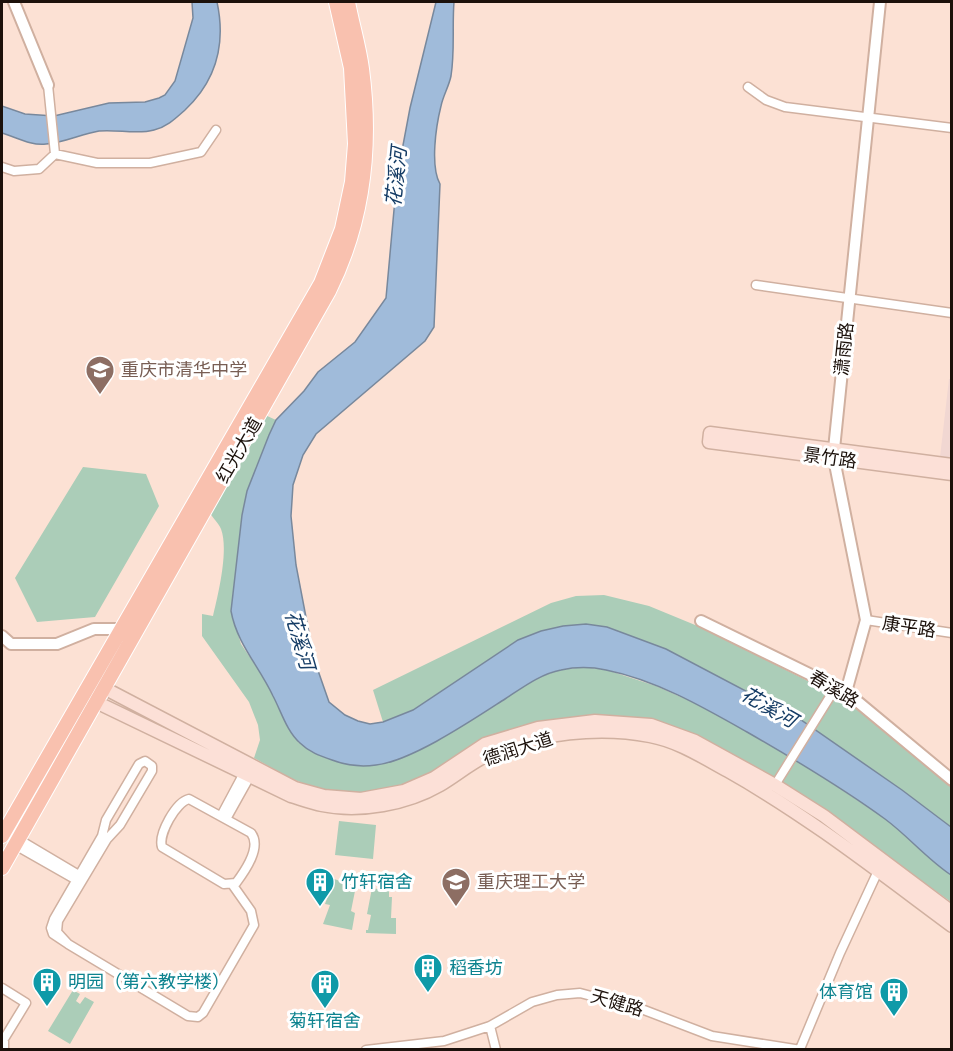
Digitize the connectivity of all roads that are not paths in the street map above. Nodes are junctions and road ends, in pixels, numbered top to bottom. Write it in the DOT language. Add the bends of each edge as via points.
graph roads {
  1 [pos="14,2"];
  2 [pos="336,2"];
  3 [pos="348,2"];
  4 [pos="880,2"];
  5 [pos="48,85"];
  6 [pos="748,87"];
  7 [pos="868,117"];
  8 [pos="951,128"];
  9 [pos="216,130"];
  10 [pos="55,154"];
  11 [pos="2,166"];
  12 [pos="756,285"];
  13 [pos="849,298"];
  14 [pos="951,314"];
  15 [pos="710,437"];
  16 [pos="834,454"];
  17 [pos="951,465"];
  18 [pos="951,474"];
  19 [pos="866,620"];
  20 [pos="701,621"];
  21 [pos="121,629"];
  22 [pos="951,633"];
  23 [pos="2,636"];
  24 [pos="836,687"];
  25 [pos="104,688"];
  26 [pos="846,692"];
  27 [pos="96,702"];
  28 [pos="247,775"];
  29 [pos="778,780"];
  30 [pos="951,780"];
  31 [pos="223,817"];
  32 [pos="2,836"];
  33 [pos="16,842"];
  34 [pos="2,868"];
  35 [pos="878,871"];
  36 [pos="80,879"];
  37 [pos="232,885"];
  38 [pos="951,912"];
  39 [pos="951,926"];
  40 [pos="2,988"];
  41 [pos="490,1026"];
  42 [pos="800,1049"];
  43 [pos="4,1050"];
  44 [pos="366,1050"];
  45 [pos="496,1050"];
  1 -- 5 [label="street"];
  2 -- 21 [label="main road, 红光大道" via="351,68 355,144 342,229 321,283"];
  3 -- 25 [label="main road, 红光大道" via="366,108 363,187 353,232 329,291"];
  4 -- 7 [label="street, 潇雨路"];
  5 -- 10 [label="street"];
  6 -- 7 [label="street" via="785,107"];
  7 -- 8 [label="street"];
  7 -- 13 [label="street, 潇雨路"];
  9 -- 10 [label="street" via="201,152 150,163 98,163"];
  10 -- 11 [label="street" via="39,169 14,171"];
  12 -- 13 [label="street"];
  13 -- 14 [label="street"];
  13 -- 16 [label="street, 潇雨路"];
  15 -- 16 [label="main road, 景竹路"];
  16 -- 17 [label="main road, 景竹路"];
  16 -- 18 [label="main road, 景竹路"];
  16 -- 19 [label="street, 潇雨路"];
  19 -- 22 [label="street, 康平路"];
  19 -- 26 [label="street, 潇雨路"];
  20 -- 24 [label="street, 春溪路"];
  21 -- 23 [label="street" via="94,630 57,644 11,644"];
  21 -- 32 [label="main road, 红光大道"];
  24 -- 26 [label="street, 春溪路"];
  24 -- 29 [label="street"];
  25 -- 27 [label="main road, 红光大道"];
  25 -- 29 [label="main road, 德润大道" via="295,788 324,796 361,799 404,791 434,778 485,744 538,728 595,721 651,725"];
  26 -- 30 [label="street, 春溪路"];
  27 -- 28 [label="main road, 德润大道"];
  27 -- 33 [label="main road, 红光大道"];
  28 -- 31 [label="street"];
  28 -- 35 [label="main road, 德润大道" via="291,796 323,805 362,808 408,799 438,786 489,754 543,737 596,731 652,736 690,750 767,793"];
  29 -- 38 [label="main road, 德润大道"];
  31 -- 37 [label="street" via="251,833 256,845"];
  31 -- 37 [label="street" via="192,800 182,801 161,834 161,842 165,850"];
  33 -- 34 [label="main road, 红光大道"];
  33 -- 36 [label="street"];
  35 -- 39 [label="main road, 德润大道"];
  35 -- 42 [label="street"];
  36 -- 36 [label="street" via="120,825 152,771 151,764 139,764 106,820"];
  36 -- 37 [label="street" via="54,919 54,937 188,1016 198,1017 254,925 251,911"];
  40 -- 43 [label="street" via="26,1003 4,1039"];
  41 -- 42 [label="street, 天健路" via="532,1002 557,994 580,993 644,1010 712,1036"];
  41 -- 44 [label="street, 天健路" via="444,1041"];
  41 -- 45 [label="street"];
}
